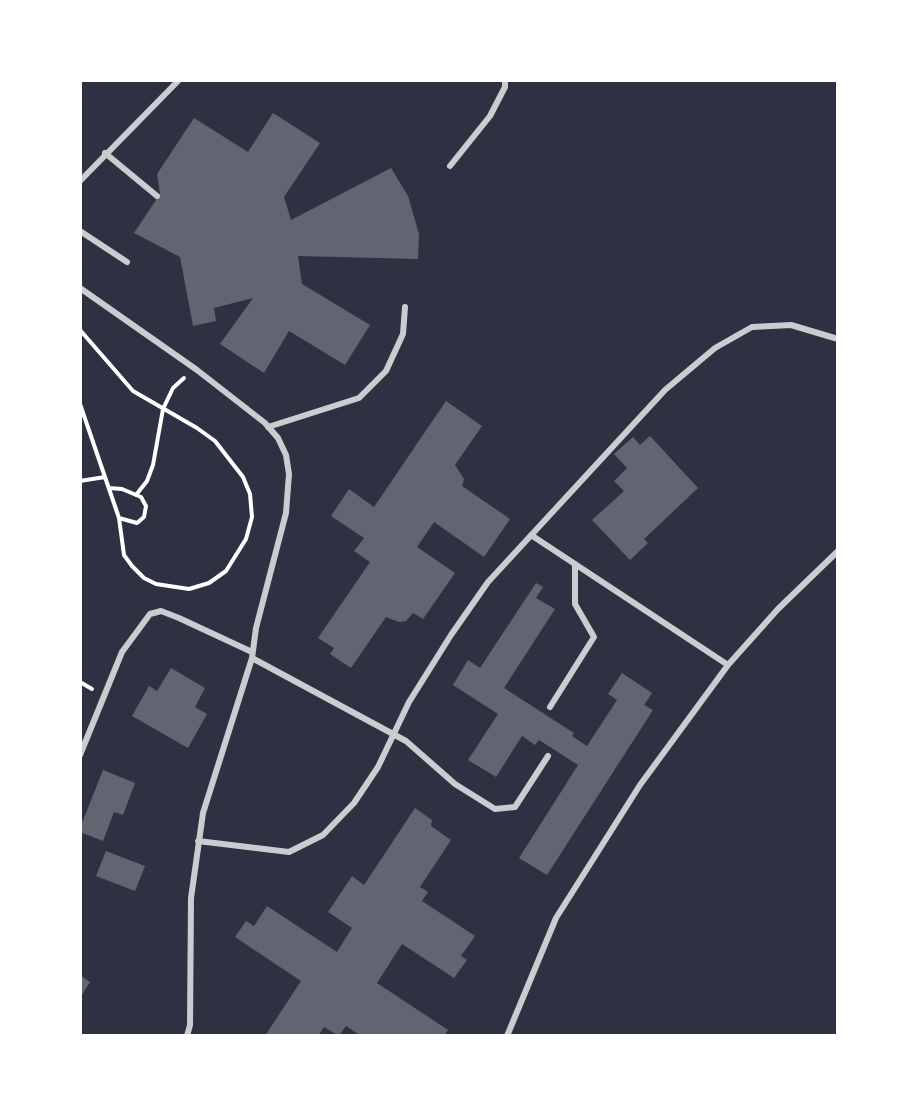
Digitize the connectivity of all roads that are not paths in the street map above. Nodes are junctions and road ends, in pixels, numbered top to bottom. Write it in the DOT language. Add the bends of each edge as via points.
graph roads {
  1 [pos="179,80"];
  2 [pos="505,80"];
  3 [pos="105,153"];
  4 [pos="450,166"];
  5 [pos="80,181"];
  6 [pos="157,196"];
  7 [pos="80,231"];
  8 [pos="127,262"];
  9 [pos="80,288"];
  10 [pos="405,307"];
  11 [pos="838,339"];
  12 [pos="268,427"];
  13 [pos="531,535"];
  14 [pos="838,551"];
  15 [pos="575,564"];
  16 [pos="252,655"];
  17 [pos="728,665"];
  18 [pos="550,707"];
  19 [pos="393,735"];
  20 [pos="80,755"];
  21 [pos="548,756"];
  22 [pos="198,841"];
  23 [pos="187,1036"];
  24 [pos="507,1036"];
  1 -- 3 [label="lane"];
  2 -- 4 [label="lane" via="490,116"];
  3 -- 5 [label="lane"];
  3 -- 6 [label="lane"];
  7 -- 8 [label="lane"];
  9 -- 12 [label="lane"];
  10 -- 12 [label="lane" via="403,334 386,371 359,398"];
  11 -- 13 [label="lane" via="791,325 752,327 715,348 665,390"];
  12 -- 16 [label="lane" via="286,455 290,493"];
  13 -- 15 [label="lane"];
  13 -- 19 [label="lane" via="488,582 451,635"];
  14 -- 17 [label="lane"];
  15 -- 17 [label="lane"];
  15 -- 18 [label="lane" via="575,604 594,637"];
  16 -- 19 [label="lane"];
  16 -- 20 [label="lane" via="161,611 150,614 122,652"];
  16 -- 22 [label="lane"];
  17 -- 24 [label="lane" via="640,785 556,918"];
  19 -- 21 [label="lane" via="495,809 515,807"];
  19 -- 22 [label="lane" via="354,803 323,835 289,852"];
  22 -- 23 [label="lane"];
}
